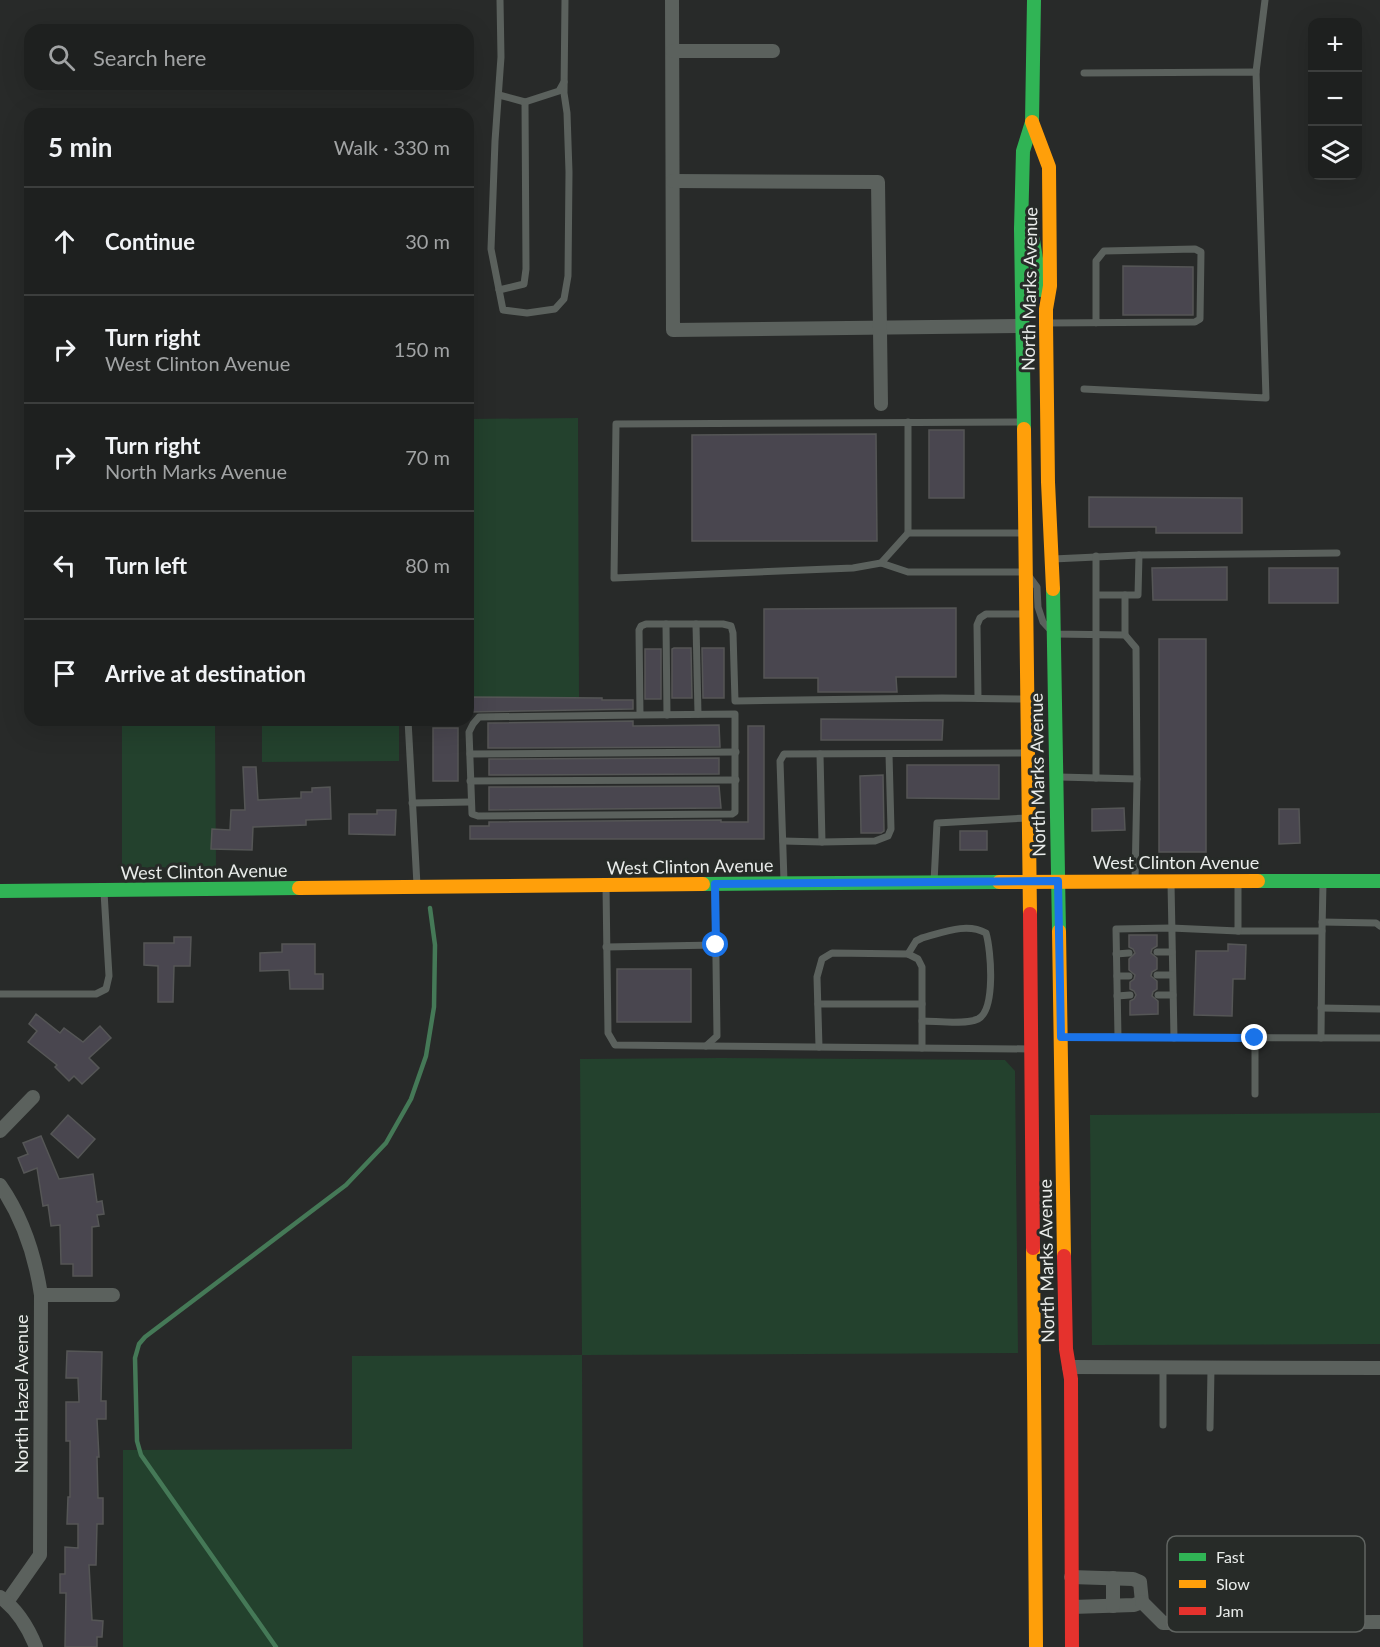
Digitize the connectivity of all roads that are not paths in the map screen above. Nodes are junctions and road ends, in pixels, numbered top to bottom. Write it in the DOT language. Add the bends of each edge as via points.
graph roads {
  1 [pos="500,0"];
  2 [pos="566,0"];
  3 [pos="672,0"];
  4 [pos="1034,0"];
  5 [pos="1264,0"];
  6 [pos="673,51"];
  7 [pos="772,51"];
  8 [pos="1256,72"];
  9 [pos="1084,73"];
  10 [pos="564,81"];
  11 [pos="499,95"];
  12 [pos="525,102"];
  13 [pos="1032,122"];
  14 [pos="674,181"];
  15 [pos="1021,230"];
  16 [pos="499,290"];
  17 [pos="1046,316"];
  18 [pos="1095,323"];
  19 [pos="1022,326"];
  20 [pos="880,327"];
  21 [pos="1084,388"];
  22 [pos="881,404"];
  23 [pos="908,422"];
  24 [pos="1024,422"];
  25 [pos="908,532"];
  26 [pos="1026,532"];
  27 [pos="1337,553"];
  28 [pos="1138,555"];
  29 [pos="1096,556"];
  30 [pos="1053,559"];
  31 [pos="881,563"];
  32 [pos="1026,572"];
  33 [pos="1097,595"];
  34 [pos="1125,595"];
  35 [pos="1027,614"];
  36 [pos="666,624"];
  37 [pos="696,624"];
  38 [pos="1054,634"];
  39 [pos="1097,634"];
  40 [pos="1125,635"];
  41 [pos="978,698"];
  42 [pos="1028,699"];
  43 [pos="735,702"];
  44 [pos="698,714"];
  45 [pos="735,714"];
  46 [pos="640,715"];
  47 [pos="667,715"];
  48 [pos="474,723"];
  49 [pos="408,726"];
  50 [pos="472,726"];
  51 [pos="736,752"];
  52 [pos="1029,753"];
  53 [pos="470,754"];
  54 [pos="820,754"];
  55 [pos="889,754"];
  56 [pos="1056,777"];
  57 [pos="1096,778"];
  58 [pos="1137,779"];
  59 [pos="736,780"];
  60 [pos="470,781"];
  61 [pos="470,802"];
  62 [pos="412,803"];
  63 [pos="1030,818"];
  64 [pos="783,841"];
  65 [pos="822,842"];
  66 [pos="1030,881"];
  67 [pos="1058,881"];
  68 [pos="1135,881"];
  69 [pos="1171,881"];
  70 [pos="1238,881"];
  71 [pos="1323,881"];
  72 [pos="1380,881"];
  73 [pos="934,882"];
  74 [pos="715,884"];
  75 [pos="784,884"];
  76 [pos="606,886"];
  77 [pos="417,888"];
  78 [pos="0,891"];
  79 [pos="104,891"];
  80 [pos="1322,922"];
  81 [pos="1380,926"];
  82 [pos="1171,928"];
  83 [pos="1238,931"];
  84 [pos="1322,931"];
  85 [pos="716,945"];
  86 [pos="606,947"];
  87 [pos="1157,952"];
  88 [pos="1172,952"];
  89 [pos="1129,953"];
  90 [pos="908,954"];
  91 [pos="1116,954"];
  92 [pos="1157,975"];
  93 [pos="1172,975"];
  94 [pos="1117,976"];
  95 [pos="1130,976"];
  96 [pos="0,994"];
  97 [pos="1130,995"];
  98 [pos="1158,995"];
  99 [pos="1173,995"];
  100 [pos="1117,996"];
  101 [pos="818,1004"];
  102 [pos="922,1004"];
  103 [pos="1321,1008"];
  104 [pos="1380,1009"];
  105 [pos="922,1021"];
  106 [pos="1061,1037"];
  107 [pos="1118,1037"];
  108 [pos="1174,1038"];
  109 [pos="1255,1038"];
  110 [pos="1321,1038"];
  111 [pos="1380,1038"];
  112 [pos="706,1046"];
  113 [pos="819,1047"];
  114 [pos="922,1048"];
  115 [pos="1032,1049"];
  116 [pos="1255,1094"];
  117 [pos="33,1097"];
  118 [pos="0,1131"];
  119 [pos="0,1185"];
  120 [pos="40,1295"];
  121 [pos="113,1295"];
  122 [pos="1069,1367"];
  123 [pos="1163,1368"];
  124 [pos="1210,1368"];
  125 [pos="1380,1368"];
  126 [pos="1163,1425"];
  127 [pos="1210,1428"];
  128 [pos="1071,1577"];
  129 [pos="1113,1578"];
  130 [pos="3,1599"];
  131 [pos="1142,1602"];
  132 [pos="1113,1606"];
  133 [pos="1072,1607"];
  134 [pos="1365,1622"];
  135 [pos="1380,1622"];
  136 [pos="1167,1623"];
  137 [pos="36,1647"];
  138 [pos="1036,1647"];
  139 [pos="1072,1647"];
  1 -- 11 [label="lane"];
  2 -- 10 [label="lane"];
  3 -- 6 [label="street"];
  4 -- 13 [label="main road, North Marks Avenue"];
  5 -- 8 [label="lane"];
  6 -- 7 [label="street"];
  6 -- 14 [label="street"];
  8 -- 9 [label="lane"];
  8 -- 21 [label="lane" via="1266,398"];
  10 -- 12 [label="lane" via="559,91"];
  10 -- 16 [label="lane" via="569,172 568,276 564,299 555,309 527,314 503,310"];
  11 -- 12 [label="lane"];
  11 -- 16 [label="lane" via="491,249"];
  12 -- 16 [label="lane" via="525,277 524,284"];
  13 -- 15 [label="main road, North Marks Avenue" via="1023,151"];
  13 -- 17 [label="main road, North Marks Avenue" via="1049,167 1050,286"];
  14 -- 20 [label="street" via="878,182"];
  14 -- 20 [label="street" via="674,330"];
  15 -- 17 [label="main road" via="1034,240"];
  15 -- 19 [label="main road, North Marks Avenue"];
  17 -- 18 [label="lane"];
  17 -- 30 [label="main road, North Marks Avenue"];
  18 -- 18 [label="lane" via="1095,261 1104,251 1201,252 1200,319"];
  19 -- 20 [label="street"];
  19 -- 24 [label="main road, North Marks Avenue"];
  20 -- 22 [label="street"];
  23 -- 24 [label="lane"];
  23 -- 25 [label="lane"];
  23 -- 31 [label="lane" via="616,424 614,578 853,568"];
  24 -- 26 [label="main road, North Marks Avenue"];
  25 -- 26 [label="lane"];
  25 -- 31 [label="lane"];
  26 -- 32 [label="main road, North Marks Avenue"];
  27 -- 28 [label="lane"];
  28 -- 29 [label="lane"];
  28 -- 34 [label="lane" via="1138,595"];
  29 -- 30 [label="lane"];
  29 -- 33 [label="lane"];
  30 -- 38 [label="main road, North Marks Avenue"];
  31 -- 32 [label="lane" via="908,572"];
  32 -- 35 [label="main road, North Marks Avenue"];
  32 -- 38 [label="lane" via="1037,587 1043,622"];
  33 -- 34 [label="lane"];
  33 -- 39 [label="lane"];
  34 -- 40 [label="lane"];
  35 -- 41 [label="lane" via="986,614 980,618"];
  35 -- 42 [label="main road, North Marks Avenue"];
  36 -- 37 [label="lane"];
  36 -- 46 [label="lane" via="646,624 639,630"];
  36 -- 47 [label="lane"];
  37 -- 43 [label="lane" via="730,626"];
  37 -- 44 [label="lane"];
  38 -- 39 [label="lane"];
  38 -- 56 [label="main road, North Marks Avenue"];
  39 -- 40 [label="lane"];
  39 -- 57 [label="lane"];
  40 -- 58 [label="lane" via="1136,648"];
  41 -- 42 [label="lane"];
  41 -- 43 [label="lane"];
  42 -- 52 [label="main road, North Marks Avenue"];
  43 -- 45 [label="lane"];
  44 -- 45 [label="lane"];
  44 -- 47 [label="lane"];
  45 -- 51 [label="lane"];
  46 -- 47 [label="lane"];
  46 -- 48 [label="lane" via="479,717"];
  49 -- 62 [label="lane"];
  50 -- 53 [label="lane"];
  51 -- 53 [label="lane"];
  51 -- 59 [label="lane"];
  52 -- 55 [label="lane"];
  52 -- 63 [label="main road, North Marks Avenue"];
  53 -- 60 [label="lane"];
  54 -- 55 [label="lane"];
  54 -- 64 [label="lane" via="784,754 780,761"];
  54 -- 65 [label="lane"];
  55 -- 65 [label="lane" via="888,836 875,841"];
  56 -- 57 [label="lane"];
  56 -- 67 [label="main road, North Marks Avenue"];
  57 -- 58 [label="lane"];
  58 -- 68 [label="lane"];
  59 -- 60 [label="lane"];
  59 -- 61 [label="lane" via="736,809 732,814 478,816 472,814"];
  60 -- 61 [label="lane"];
  61 -- 62 [label="lane"];
  62 -- 77 [label="lane"];
  63 -- 66 [label="main road, North Marks Avenue"];
  63 -- 73 [label="lane" via="937,823"];
  64 -- 65 [label="lane"];
  64 -- 75 [label="lane"];
  66 -- 67 [label="main road, West Clinton Avenue"];
  66 -- 73 [label="main road, West Clinton Avenue"];
  66 -- 115 [label="main road, North Marks Avenue"];
  67 -- 68 [label="main road, West Clinton Avenue"];
  67 -- 106 [label="main road, North Marks Avenue"];
  68 -- 69 [label="main road, West Clinton Avenue"];
  69 -- 70 [label="main road, West Clinton Avenue"];
  69 -- 82 [label="lane"];
  70 -- 71 [label="main road, West Clinton Avenue"];
  70 -- 83 [label="lane"];
  71 -- 72 [label="main road, West Clinton Avenue"];
  71 -- 80 [label="lane"];
  73 -- 75 [label="main road, West Clinton Avenue"];
  74 -- 75 [label="main road, West Clinton Avenue"];
  74 -- 76 [label="main road, West Clinton Avenue"];
  74 -- 85 [label="lane"];
  76 -- 77 [label="main road, West Clinton Avenue"];
  76 -- 86 [label="lane"];
  77 -- 79 [label="main road, West Clinton Avenue"];
  78 -- 79 [label="main road, West Clinton Avenue"];
  79 -- 96 [label="lane" via="109,976 106,989 96,994"];
  80 -- 81 [label="lane"];
  80 -- 84 [label="lane"];
  82 -- 83 [label="lane"];
  82 -- 88 [label="lane"];
  82 -- 91 [label="lane" via="1116,929"];
  83 -- 84 [label="lane"];
  84 -- 103 [label="lane"];
  85 -- 86 [label="lane"];
  85 -- 112 [label="lane" via="717,1036"];
  86 -- 112 [label="lane" via="608,1033 615,1046"];
  87 -- 88 [label="lane"];
  88 -- 93 [label="lane"];
  89 -- 91 [label="lane"];
  90 -- 101 [label="lane" via="832,953 822,960 817,977"];
  90 -- 102 [label="lane" via="918,959 921,967"];
  90 -- 105 [label="lane" via="921,938 966,927 986,933 989,944 990,995 981,1017 971,1021"];
  91 -- 94 [label="lane"];
  92 -- 93 [label="lane"];
  93 -- 99 [label="lane"];
  94 -- 95 [label="lane"];
  94 -- 100 [label="lane"];
  97 -- 100 [label="lane"];
  98 -- 99 [label="lane"];
  99 -- 108 [label="lane"];
  100 -- 107 [label="lane"];
  101 -- 102 [label="lane"];
  101 -- 113 [label="lane"];
  102 -- 105 [label="lane"];
  103 -- 104 [label="lane"];
  103 -- 110 [label="lane"];
  105 -- 114 [label="lane"];
  106 -- 107 [label="lane"];
  106 -- 122 [label="main road, North Marks Avenue"];
  107 -- 108 [label="lane"];
  108 -- 109 [label="lane"];
  109 -- 110 [label="lane"];
  109 -- 116 [label="lane"];
  110 -- 111 [label="lane"];
  112 -- 113 [label="lane"];
  113 -- 114 [label="lane"];
  114 -- 115 [label="lane"];
  115 -- 138 [label="main road, North Marks Avenue"];
  117 -- 118 [label="street"];
  119 -- 120 [label="street, North Hazel Avenue" via="25,1231 36,1264"];
  120 -- 121 [label="street"];
  120 -- 130 [label="street, North Hazel Avenue" via="40,1555"];
  122 -- 123 [label="street"];
  122 -- 128 [label="main road, North Marks Avenue"];
  123 -- 124 [label="street"];
  123 -- 126 [label="lane"];
  124 -- 125 [label="street"];
  124 -- 127 [label="lane"];
  128 -- 129 [label="street"];
  128 -- 133 [label="main road, North Marks Avenue"];
  129 -- 131 [label="street" via="1140,1582"];
  129 -- 132 [label="street"];
  130 -- 137 [label="street" via="29,1629"];
  131 -- 132 [label="street"];
  131 -- 136 [label="street"];
  132 -- 133 [label="street"];
  133 -- 139 [label="main road, North Marks Avenue"];
  134 -- 135 [label="street"];
}
